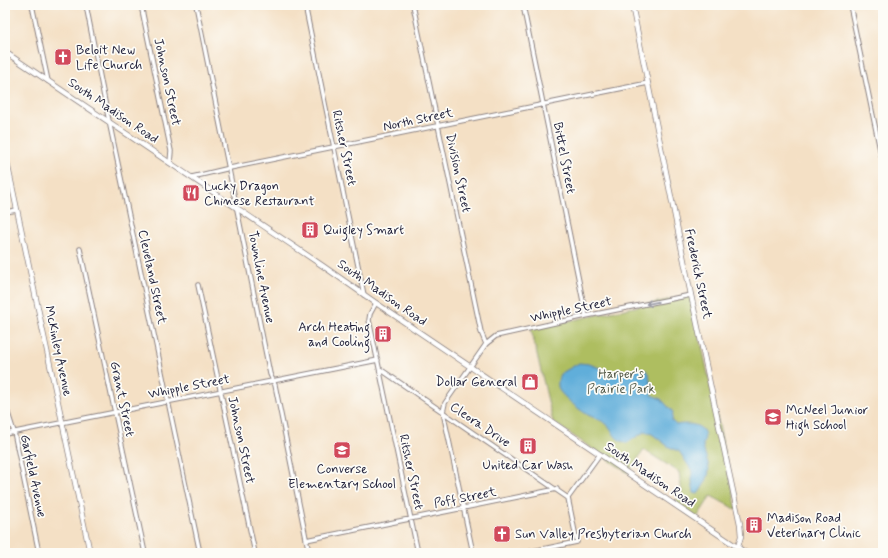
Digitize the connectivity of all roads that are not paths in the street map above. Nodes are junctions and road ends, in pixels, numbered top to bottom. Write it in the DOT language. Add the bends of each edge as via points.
graph roads {
  1 [pos="32,5"];
  2 [pos="86,5"];
  3 [pos="141,5"];
  4 [pos="196,5"];
  5 [pos="305,5"];
  6 [pos="413,5"];
  7 [pos="523,5"];
  8 [pos="632,5"];
  9 [pos="850,5"];
  10 [pos="5,52"];
  11 [pos="48,81"];
  12 [pos="648,83"];
  13 [pos="543,104"];
  14 [pos="110,122"];
  15 [pos="438,126"];
  16 [pos="334,147"];
  17 [pos="5,153"];
  18 [pos="170,163"];
  19 [pos="883,164"];
  20 [pos="230,168"];
  21 [pos="192,177"];
  22 [pos="238,208"];
  23 [pos="17,210"];
  24 [pos="5,212"];
  25 [pos="80,249"];
  26 [pos="198,285"];
  27 [pos="364,295"];
  28 [pos="691,295"];
  29 [pos="376,303"];
  30 [pos="586,316"];
  31 [pos="486,344"];
  32 [pos="378,360"];
  33 [pos="471,367"];
  34 [pos="380,369"];
  35 [pos="273,380"];
  36 [pos="221,391"];
  37 [pos="168,402"];
  38 [pos="5,404"];
  39 [pos="114,412"];
  40 [pos="443,412"];
  41 [pos="62,422"];
  42 [pos="14,432"];
  43 [pos="5,434"];
  44 [pos="600,454"];
  45 [pos="557,489"];
  46 [pos="568,498"];
  47 [pos="463,508"];
  48 [pos="410,519"];
  49 [pos="306,540"];
  50 [pos="738,548"];
  51 [pos="39,553"];
  52 [pos="90,553"];
  53 [pos="145,553"];
  54 [pos="200,553"];
  55 [pos="254,553"];
  56 [pos="309,553"];
  57 [pos="418,553"];
  58 [pos="473,553"];
  59 [pos="525,553"];
  60 [pos="734,553"];
  61 [pos="746,553"];
  1 -- 11 [label="street"];
  2 -- 14 [label="street, Cleveland Street"];
  3 -- 18 [label="street, Johnson Street" via="171,151"];
  4 -- 20 [label="street, Townline Avenue"];
  5 -- 16 [label="street, Ritsher Street"];
  6 -- 15 [label="street, Division Street"];
  7 -- 13 [label="street, Bittel Street"];
  8 -- 12 [label="street, Frederick Street"];
  9 -- 19 [label="street"];
  10 -- 11 [label="street, South Madison Road"];
  11 -- 14 [label="street, South Madison Road"];
  12 -- 13 [label="street, North Street"];
  12 -- 28 [label="street, Frederick Street"];
  13 -- 15 [label="street, North Street"];
  13 -- 30 [label="street, Bittel Street"];
  14 -- 18 [label="street, South Madison Road"];
  14 -- 37 [label="street, Cleveland Street"];
  15 -- 16 [label="street, North Street"];
  15 -- 31 [label="street, Division Street" via="481,332"];
  16 -- 20 [label="street, North Street"];
  16 -- 27 [label="street, Ritsher Street"];
  17 -- 23 [label="street, McKinley Avenue"];
  18 -- 21 [label="street, South Madison Road"];
  20 -- 21 [label="street, North Street"];
  20 -- 22 [label="street, Townline Avenue"];
  21 -- 22 [label="street, South Madison Road"];
  22 -- 27 [label="street, South Madison Road"];
  22 -- 35 [label="street, Townline Avenue"];
  23 -- 24 [label="street"];
  23 -- 41 [label="street, McKinley Avenue"];
  25 -- 39 [label="street, Grant Street"];
  26 -- 36 [label="street, Johnson Street"];
  27 -- 29 [label="street, South Madison Road"];
  28 -- 30 [label="street, Whipple Street, one-way"];
  28 -- 50 [label="street, Frederick Street" via="740,524"];
  29 -- 32 [label="street, Ritsher Street" via="370,320"];
  29 -- 33 [label="street, South Madison Road"];
  30 -- 31 [label="street, Whipple Street" via="496,336"];
  31 -- 33 [label="street, Whipple Street"];
  32 -- 34 [label="street, Ritsher Street"];
  32 -- 35 [label="street, Whipple Street"];
  33 -- 40 [label="street, Whipple Street" via="445,403"];
  33 -- 44 [label="street, South Madison Road"];
  34 -- 40 [label="street, Cleora Drive"];
  34 -- 48 [label="street, Ritsher Street"];
  35 -- 36 [label="street, Whipple Street"];
  35 -- 49 [label="street, Townline Avenue"];
  36 -- 37 [label="street, Whipple Street"];
  36 -- 55 [label="street, Johnson Street"];
  37 -- 39 [label="street, Whipple Street"];
  37 -- 54 [label="street, Cleveland Street"];
  38 -- 42 [label="street, Garfield Avenue"];
  39 -- 41 [label="street, Whipple Street"];
  39 -- 53 [label="street, Grant Street"];
  40 -- 45 [label="street, Cleora Drive"];
  40 -- 47 [label="street"];
  41 -- 42 [label="street, Whipple Street"];
  41 -- 52 [label="street, McKinley Avenue"];
  42 -- 43 [label="street, Whipple Street"];
  42 -- 51 [label="street, Garfield Avenue"];
  44 -- 46 [label="street"];
  44 -- 50 [label="street, South Madison Road"];
  45 -- 46 [label="street, Cleora Drive"];
  45 -- 47 [label="street, Poff Street"];
  46 -- 59 [label="street" via="577,542"];
  47 -- 48 [label="street, Poff Street"];
  47 -- 58 [label="street"];
  48 -- 49 [label="street, Poff Street"];
  48 -- 57 [label="street, Ritsher Street"];
  49 -- 56 [label="street, Townline Avenue"];
  50 -- 60 [label="street"];
  50 -- 61 [label="street, South Madison Road"];
}
